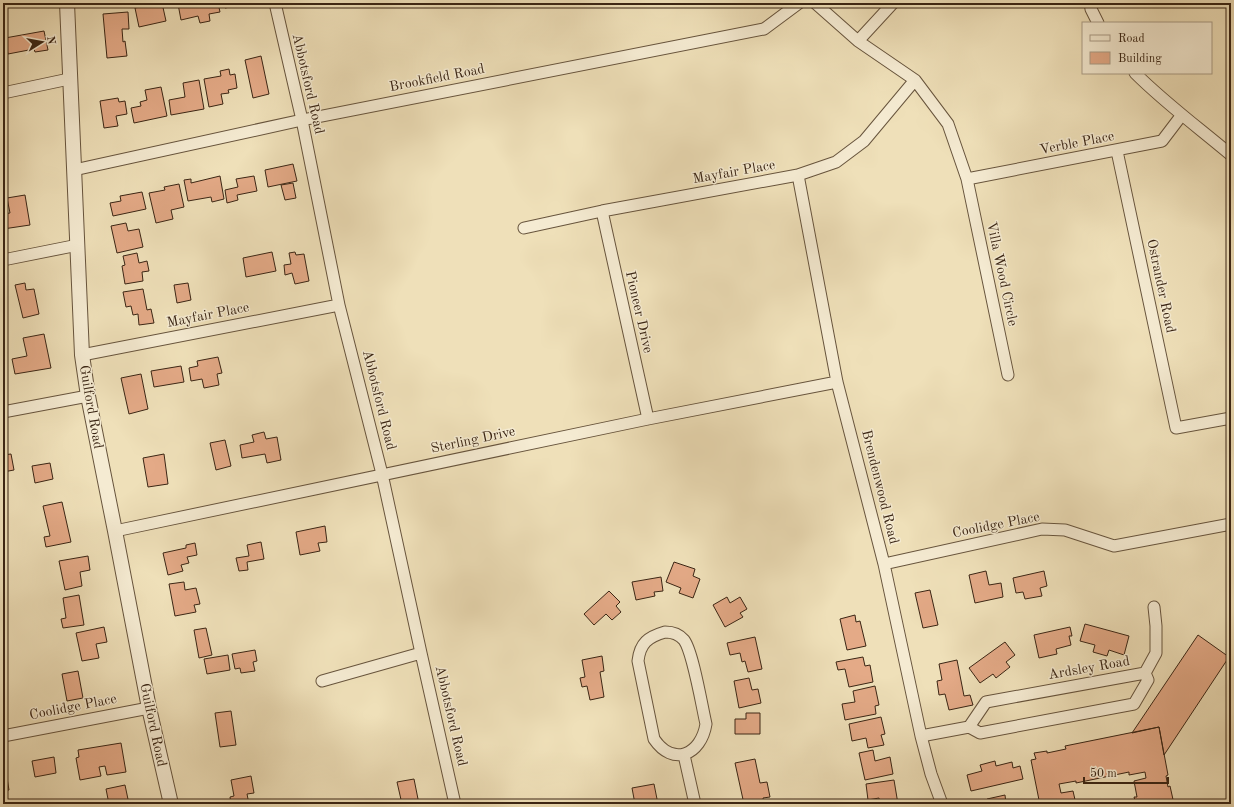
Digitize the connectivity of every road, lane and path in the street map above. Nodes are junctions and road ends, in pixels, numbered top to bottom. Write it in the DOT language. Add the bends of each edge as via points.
graph roads {
  1 [pos="67,3"];
  2 [pos="275,3"];
  3 [pos="799,3"];
  4 [pos="815,3"];
  5 [pos="893,3"];
  6 [pos="1090,3"];
  7 [pos="1098,22"];
  8 [pos="858,41"];
  9 [pos="1137,74"];
  10 [pos="69,79"];
  11 [pos="915,80"];
  12 [pos="3,93"];
  13 [pos="1181,116"];
  14 [pos="302,120"];
  15 [pos="1117,151"];
  16 [pos="1231,155"];
  17 [pos="74,170"];
  18 [pos="798,175"];
  19 [pos="967,179"];
  20 [pos="602,211"];
  21 [pos="524,228"];
  22 [pos="78,245"];
  23 [pos="3,260"];
  24 [pos="339,305"];
  25 [pos="82,355"];
  26 [pos="1008,376"];
  27 [pos="837,382"];
  28 [pos="88,396"];
  29 [pos="3,412"];
  30 [pos="1231,418"];
  31 [pos="648,419"];
  32 [pos="382,474"];
  33 [pos="1231,524"];
  34 [pos="115,531"];
  35 [pos="884,564"];
  36 [pos="1154,607"];
  37 [pos="421,653"];
  38 [pos="1145,673"];
  39 [pos="322,681"];
  40 [pos="149,708"];
  41 [pos="969,727"];
  42 [pos="3,736"];
  43 [pos="921,736"];
  44 [pos="684,755"];
  45 [pos="171,804"];
  46 [pos="456,804"];
  47 [pos="695,804"];
  48 [pos="942,804"];
  1 -- 10 [label="street, Guilford Road"];
  2 -- 14 [label="street, Abbotsford Road"];
  3 -- 14 [label="street, Brookfield Road" via="764,29"];
  4 -- 8 [label="street"];
  5 -- 8 [label="street"];
  6 -- 7 [label="street"];
  8 -- 11 [label="street"];
  9 -- 13 [label="street"];
  10 -- 12 [label="street"];
  10 -- 17 [label="street, Guilford Road"];
  11 -- 18 [label="street, Mayfair Place" via="864,141 836,162"];
  11 -- 19 [label="street" via="948,124"];
  13 -- 15 [label="street, Verble Place" via="1162,141"];
  13 -- 16 [label="street"];
  14 -- 17 [label="street, Brookfield Road"];
  14 -- 24 [label="street, Abbotsford Road"];
  15 -- 19 [label="street, Verble Place"];
  15 -- 30 [label="street, Ostrander Road" via="1176,428"];
  17 -- 22 [label="street, Guilford Road"];
  18 -- 20 [label="street, Mayfair Place"];
  18 -- 27 [label="street, Brendenwood Road"];
  19 -- 26 [label="street, Villa Wood Circle"];
  20 -- 21 [label="street, Mayfair Place"];
  20 -- 31 [label="street, Pioneer Drive"];
  22 -- 23 [label="street"];
  22 -- 25 [label="street, Guilford Road"];
  24 -- 25 [label="street, Mayfair Place"];
  24 -- 32 [label="street, Abbotsford Road"];
  25 -- 28 [label="street, Guilford Road"];
  27 -- 31 [label="street, Sterling Drive"];
  27 -- 35 [label="street, Brendenwood Road"];
  28 -- 29 [label="street"];
  28 -- 34 [label="street, Guilford Road"];
  31 -- 32 [label="street, Sterling Drive"];
  32 -- 34 [label="street, Sterling Drive"];
  32 -- 37 [label="street, Abbotsford Road"];
  33 -- 35 [label="street, Coolidge Place" via="1114,546 1065,530 1042,529"];
  34 -- 40 [label="street, Guilford Road"];
  35 -- 43 [label="street, Brendenwood Road"];
  36 -- 38 [label="street" via="1156,653"];
  37 -- 39 [label="street"];
  37 -- 46 [label="street, Abbotsford Road"];
  38 -- 41 [label="street, Ardsley Road" via="986,702"];
  38 -- 41 [label="street, Ardsley Road" via="1148,680 1134,704 980,732"];
  40 -- 42 [label="street, Coolidge Place"];
  40 -- 45 [label="street, Guilford Road"];
  41 -- 43 [label="street, Ardsley Road"];
  43 -- 48 [label="street, Brendenwood Road"];
  44 -- 44 [label="street" via="701,740 706,724 689,648 679,636 665,632 646,640 639,652 638,661 654,739 666,752"];
  44 -- 47 [label="street"];
}
